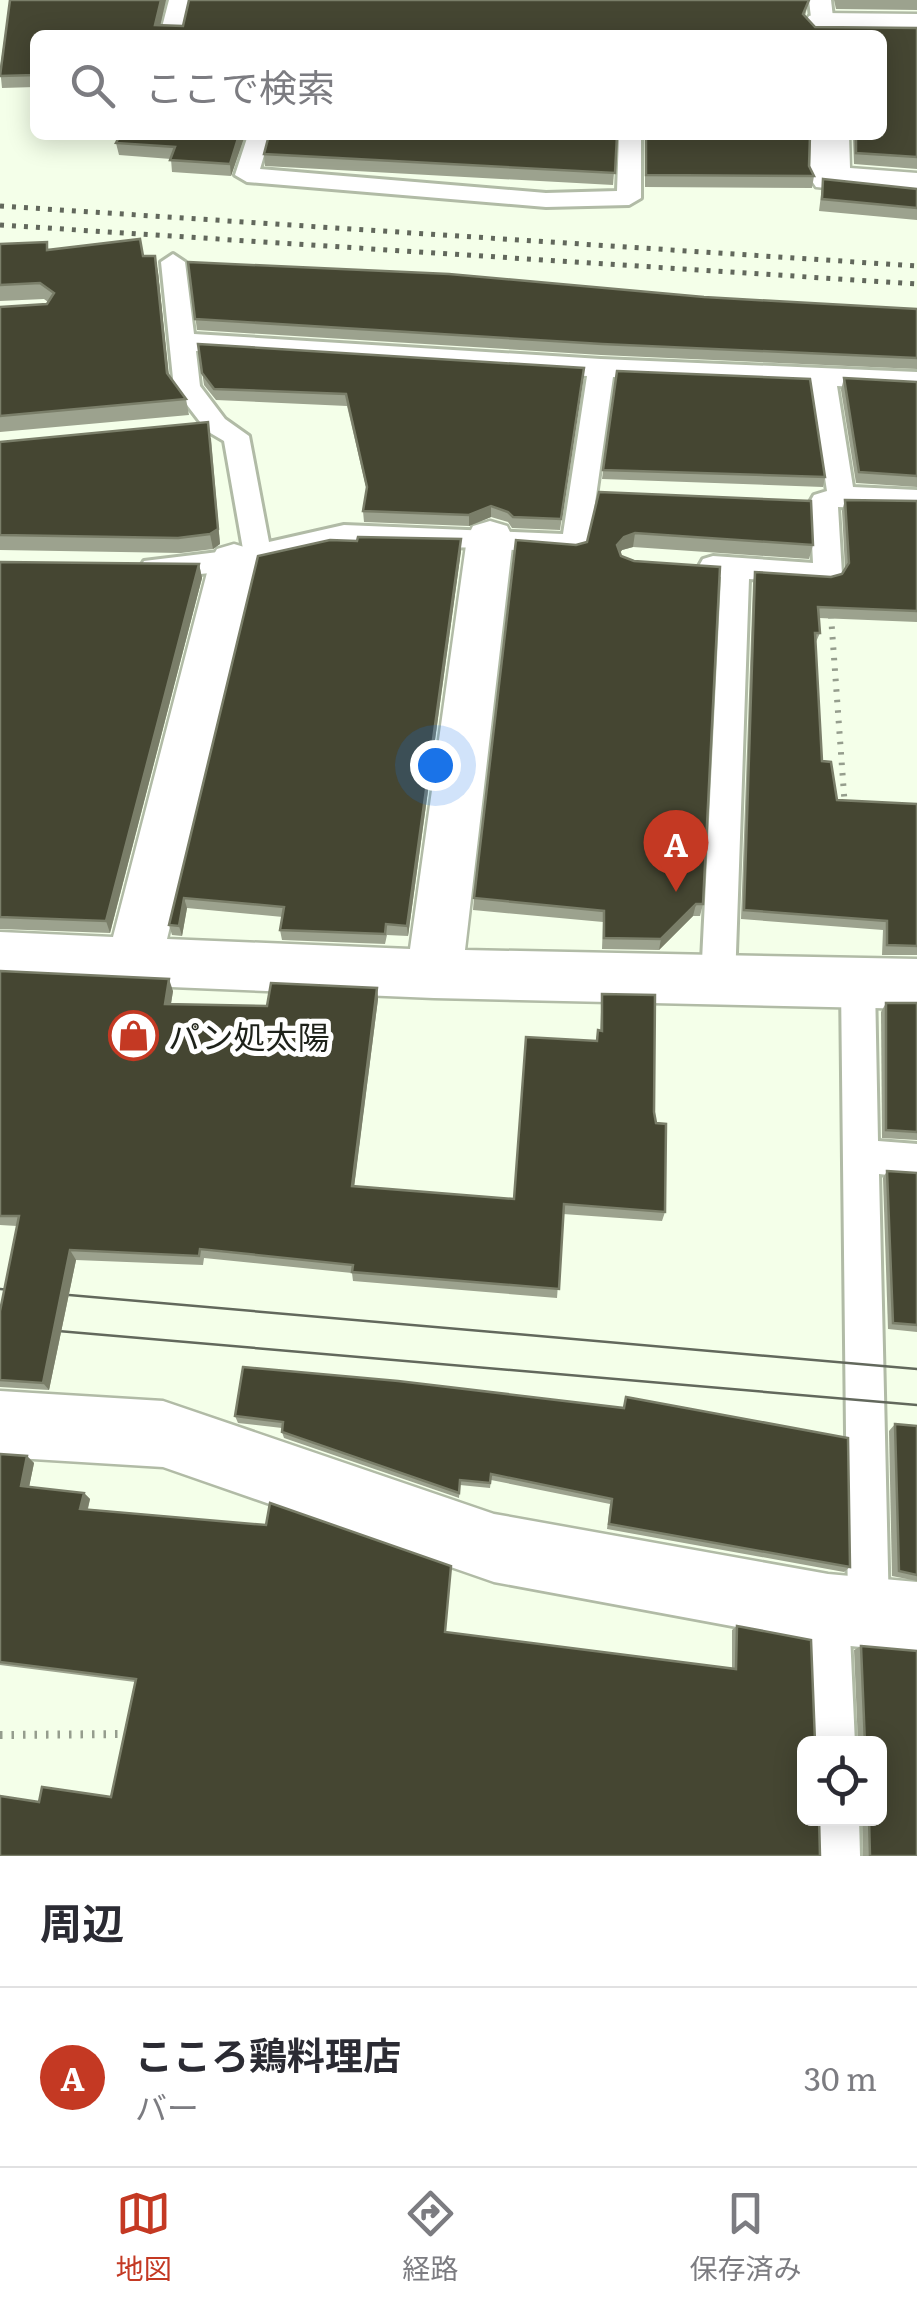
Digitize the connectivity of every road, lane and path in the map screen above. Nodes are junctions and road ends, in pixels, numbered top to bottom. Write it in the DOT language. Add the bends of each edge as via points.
graph roads {
  1 [pos="180,0"];
  2 [pos="822,20"];
  3 [pos="917,25"];
  4 [pos="173,30"];
  5 [pos="257,140"];
  6 [pos="630,140"];
  7 [pos="830,140"];
  8 [pos="917,186"];
  9 [pos="173,262"];
  10 [pos="181,342"];
  11 [pos="601,368"];
  12 [pos="823,377"];
  13 [pos="917,381"];
  14 [pos="216,425"];
  15 [pos="177,429"];
  16 [pos="824,500"];
  17 [pos="917,500"];
  18 [pos="490,538"];
  19 [pos="246,559"];
  20 [pos="684,564"];
  21 [pos="130,568"];
  22 [pos="735,568"];
  23 [pos="828,574"];
  24 [pos="847,828"];
  25 [pos="0,956"];
  26 [pos="134,961"];
  27 [pos="434,974"];
  28 [pos="718,981"];
  29 [pos="858,984"];
  30 [pos="917,984"];
  31 [pos="860,1156"];
  32 [pos="917,1161"];
  33 [pos="0,1424"];
  34 [pos="871,1613"];
  35 [pos="136,1734"];
  36 [pos="0,1735"];
  37 [pos="836,1736"];
  38 [pos="837,1826"];
  39 [pos="838,1856"];
  1 -- 4 [label="lane"];
  2 -- 3 [label="street"];
  5 -- 6 [label="lane" via="247,174 546,200 629,198"];
  7 -- 8 [label="street" via="830,178"];
  9 -- 10 [label="lane"];
  10 -- 11 [label="lane"];
  10 -- 14 [label="lane" via="187,388"];
  11 -- 12 [label="lane"];
  11 -- 18 [label="lane" via="592,492 575,545"];
  12 -- 13 [label="lane"];
  12 -- 16 [label="lane"];
  14 -- 15 [label="lane"];
  14 -- 19 [label="lane" via="236,436"];
  16 -- 17 [label="lane"];
  16 -- 23 [label="lane"];
  18 -- 19 [label="lane" via="344,534"];
  18 -- 27 [label="street"];
  19 -- 21 [label="lane"];
  19 -- 26 [label="street"];
  20 -- 22 [label="lane"];
  22 -- 23 [label="lane"];
  22 -- 28 [label="lane"];
  23 -- 24 [label="path"];
  25 -- 26 [label="street"];
  26 -- 27 [label="street"];
  27 -- 28 [label="street"];
  28 -- 29 [label="street"];
  29 -- 30 [label="street"];
  29 -- 31 [label="lane"];
  31 -- 32 [label="lane"];
  31 -- 34 [label="lane"];
  33 -- 34 [label="street" via="162,1434 494,1548"];
  34 -- 37 [label="lane"];
  35 -- 36 [label="path"];
  38 -- 39 [label="lane"];
}
